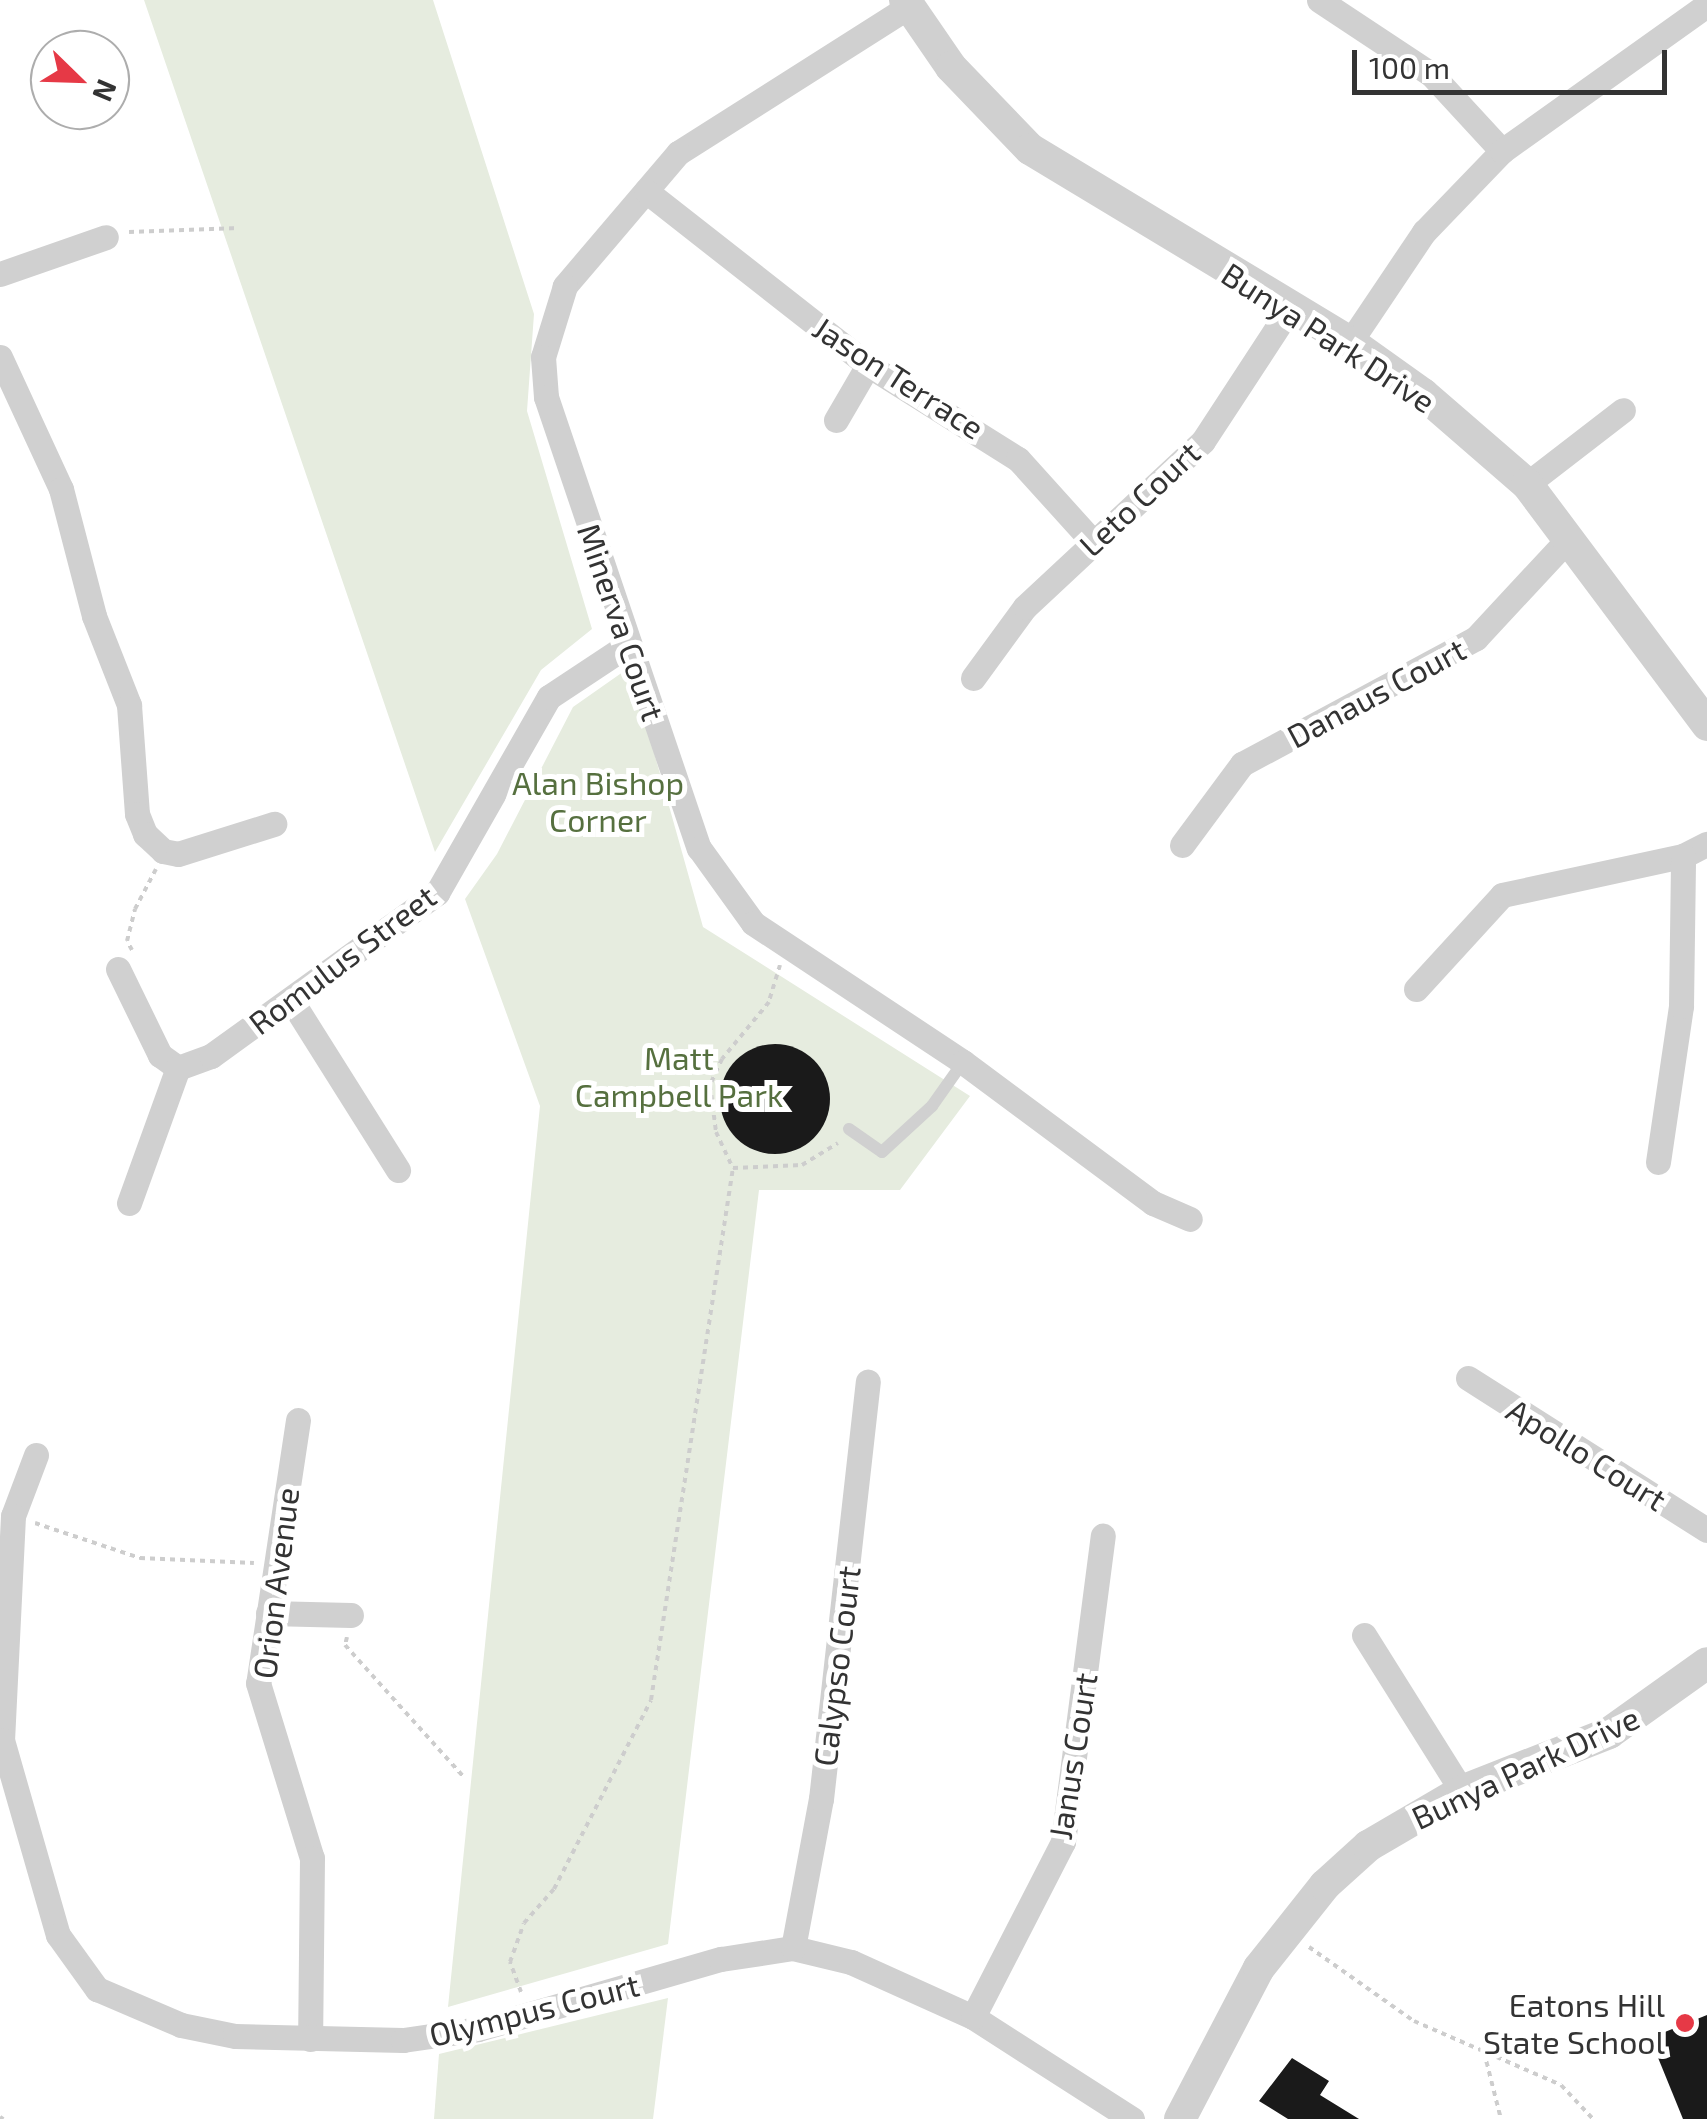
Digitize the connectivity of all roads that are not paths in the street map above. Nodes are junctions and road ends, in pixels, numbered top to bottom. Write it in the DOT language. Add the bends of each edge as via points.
graph roads {
  1 [pos="1320,0"];
  2 [pos="907,4"];
  3 [pos="1707,5"];
  4 [pos="1502,150"];
  5 [pos="646,191"];
  6 [pos="106,237"];
  7 [pos="0,274"];
  8 [pos="1290,308"];
  9 [pos="1350,342"];
  10 [pos="0,358"];
  11 [pos="868,365"];
  12 [pos="1623,410"];
  13 [pos="836,420"];
  14 [pos="1528,484"];
  15 [pos="1570,537"];
  16 [pos="1092,541"];
  17 [pos="629,644"];
  18 [pos="974,678"];
  19 [pos="1707,725"];
  20 [pos="274,824"];
  21 [pos="1707,844"];
  22 [pos="1182,846"];
  23 [pos="1684,856"];
  24 [pos="118,969"];
  25 [pos="1416,989"];
  26 [pos="291,1000"];
  27 [pos="963,1062"];
  28 [pos="178,1068"];
  29 [pos="849,1129"];
  30 [pos="1658,1162"];
  31 [pos="398,1170"];
  32 [pos="129,1203"];
  33 [pos="1190,1219"];
  34 [pos="1468,1378"];
  35 [pos="868,1382"];
  36 [pos="298,1420"];
  37 [pos="36,1455"];
  38 [pos="1707,1530"];
  39 [pos="1103,1536"];
  40 [pos="268,1612"];
  41 [pos="351,1615"];
  42 [pos="1364,1635"];
  43 [pos="1707,1663"];
  44 [pos="1462,1790"];
  45 [pos="793,1948"];
  46 [pos="973,2016"];
  47 [pos="310,2039"];
  48 [pos="1132,2119"];
  49 [pos="1180,2119"];
  1 -- 4 [label="street" via="1432,74"];
  2 -- 5 [label="street, Minerva Court" via="678,154"];
  2 -- 8 [label="street, Bunya Park Drive" via="951,67 1030,149"];
  3 -- 4 [label="street"];
  4 -- 9 [label="street" via="1424,232"];
  5 -- 11 [label="street, Jason Terrace"];
  5 -- 17 [label="street, Minerva Court" via="565,286 542,358 546,396"];
  6 -- 7 [label="street"];
  8 -- 9 [label="street, Bunya Park Drive"];
  8 -- 16 [label="street, Leto Court" via="1203,441"];
  9 -- 14 [label="street, Bunya Park Drive"];
  10 -- 20 [label="street" via="61,489 94,616 129,705 137,814 162,851 194,852"];
  11 -- 13 [label="street"];
  11 -- 16 [label="street, Jason Terrace" via="1018,458"];
  12 -- 14 [label="street"];
  14 -- 15 [label="street, Bunya Park Drive"];
  15 -- 19 [label="street, Bunya Park Drive"];
  15 -- 22 [label="street, Danaus Court" via="1476,638 1242,764"];
  16 -- 18 [label="street, Leto Court" via="1025,608"];
  17 -- 26 [label="street, Romulus Street" via="549,697 437,893"];
  17 -- 27 [label="street, Minerva Court" via="699,848 754,923"];
  21 -- 23 [label="street"];
  23 -- 25 [label="street" via="1502,895"];
  23 -- 30 [label="street" via="1680,1006"];
  24 -- 28 [label="street" via="160,1055"];
  26 -- 28 [label="street, Romulus Street" via="212,1056"];
  26 -- 31 [label="street"];
  27 -- 29 [label="lane" via="932,1106 882,1152"];
  27 -- 33 [label="street, Minerva Court" via="1154,1203"];
  28 -- 32 [label="street"];
  34 -- 38 [label="street, Apollo Court"];
  35 -- 45 [label="street, Calypso Court" via="821,1799"];
  36 -- 40 [label="street, Orion Avenue"];
  37 -- 47 [label="street, Olympus Court" via="13,1516 2,1740 66,1950 97,1988 181,2024 235,2036"];
  39 -- 46 [label="street, Janus Court" via="1063,1842"];
  40 -- 41 [label="street"];
  40 -- 47 [label="street, Orion Avenue" via="258,1682 312,1858"];
  42 -- 44 [label="street"];
  43 -- 44 [label="street, Bunya Park Drive" via="1609,1733"];
  44 -- 49 [label="street, Bunya Park Drive" via="1368,1846 1286,1930 1236,2008"];
  45 -- 46 [label="street, Olympus Court" via="851,1962"];
  45 -- 47 [label="street, Olympus Court" via="721,1958 528,2016 403,2040"];
  46 -- 48 [label="street, Olympus Court"];
}
